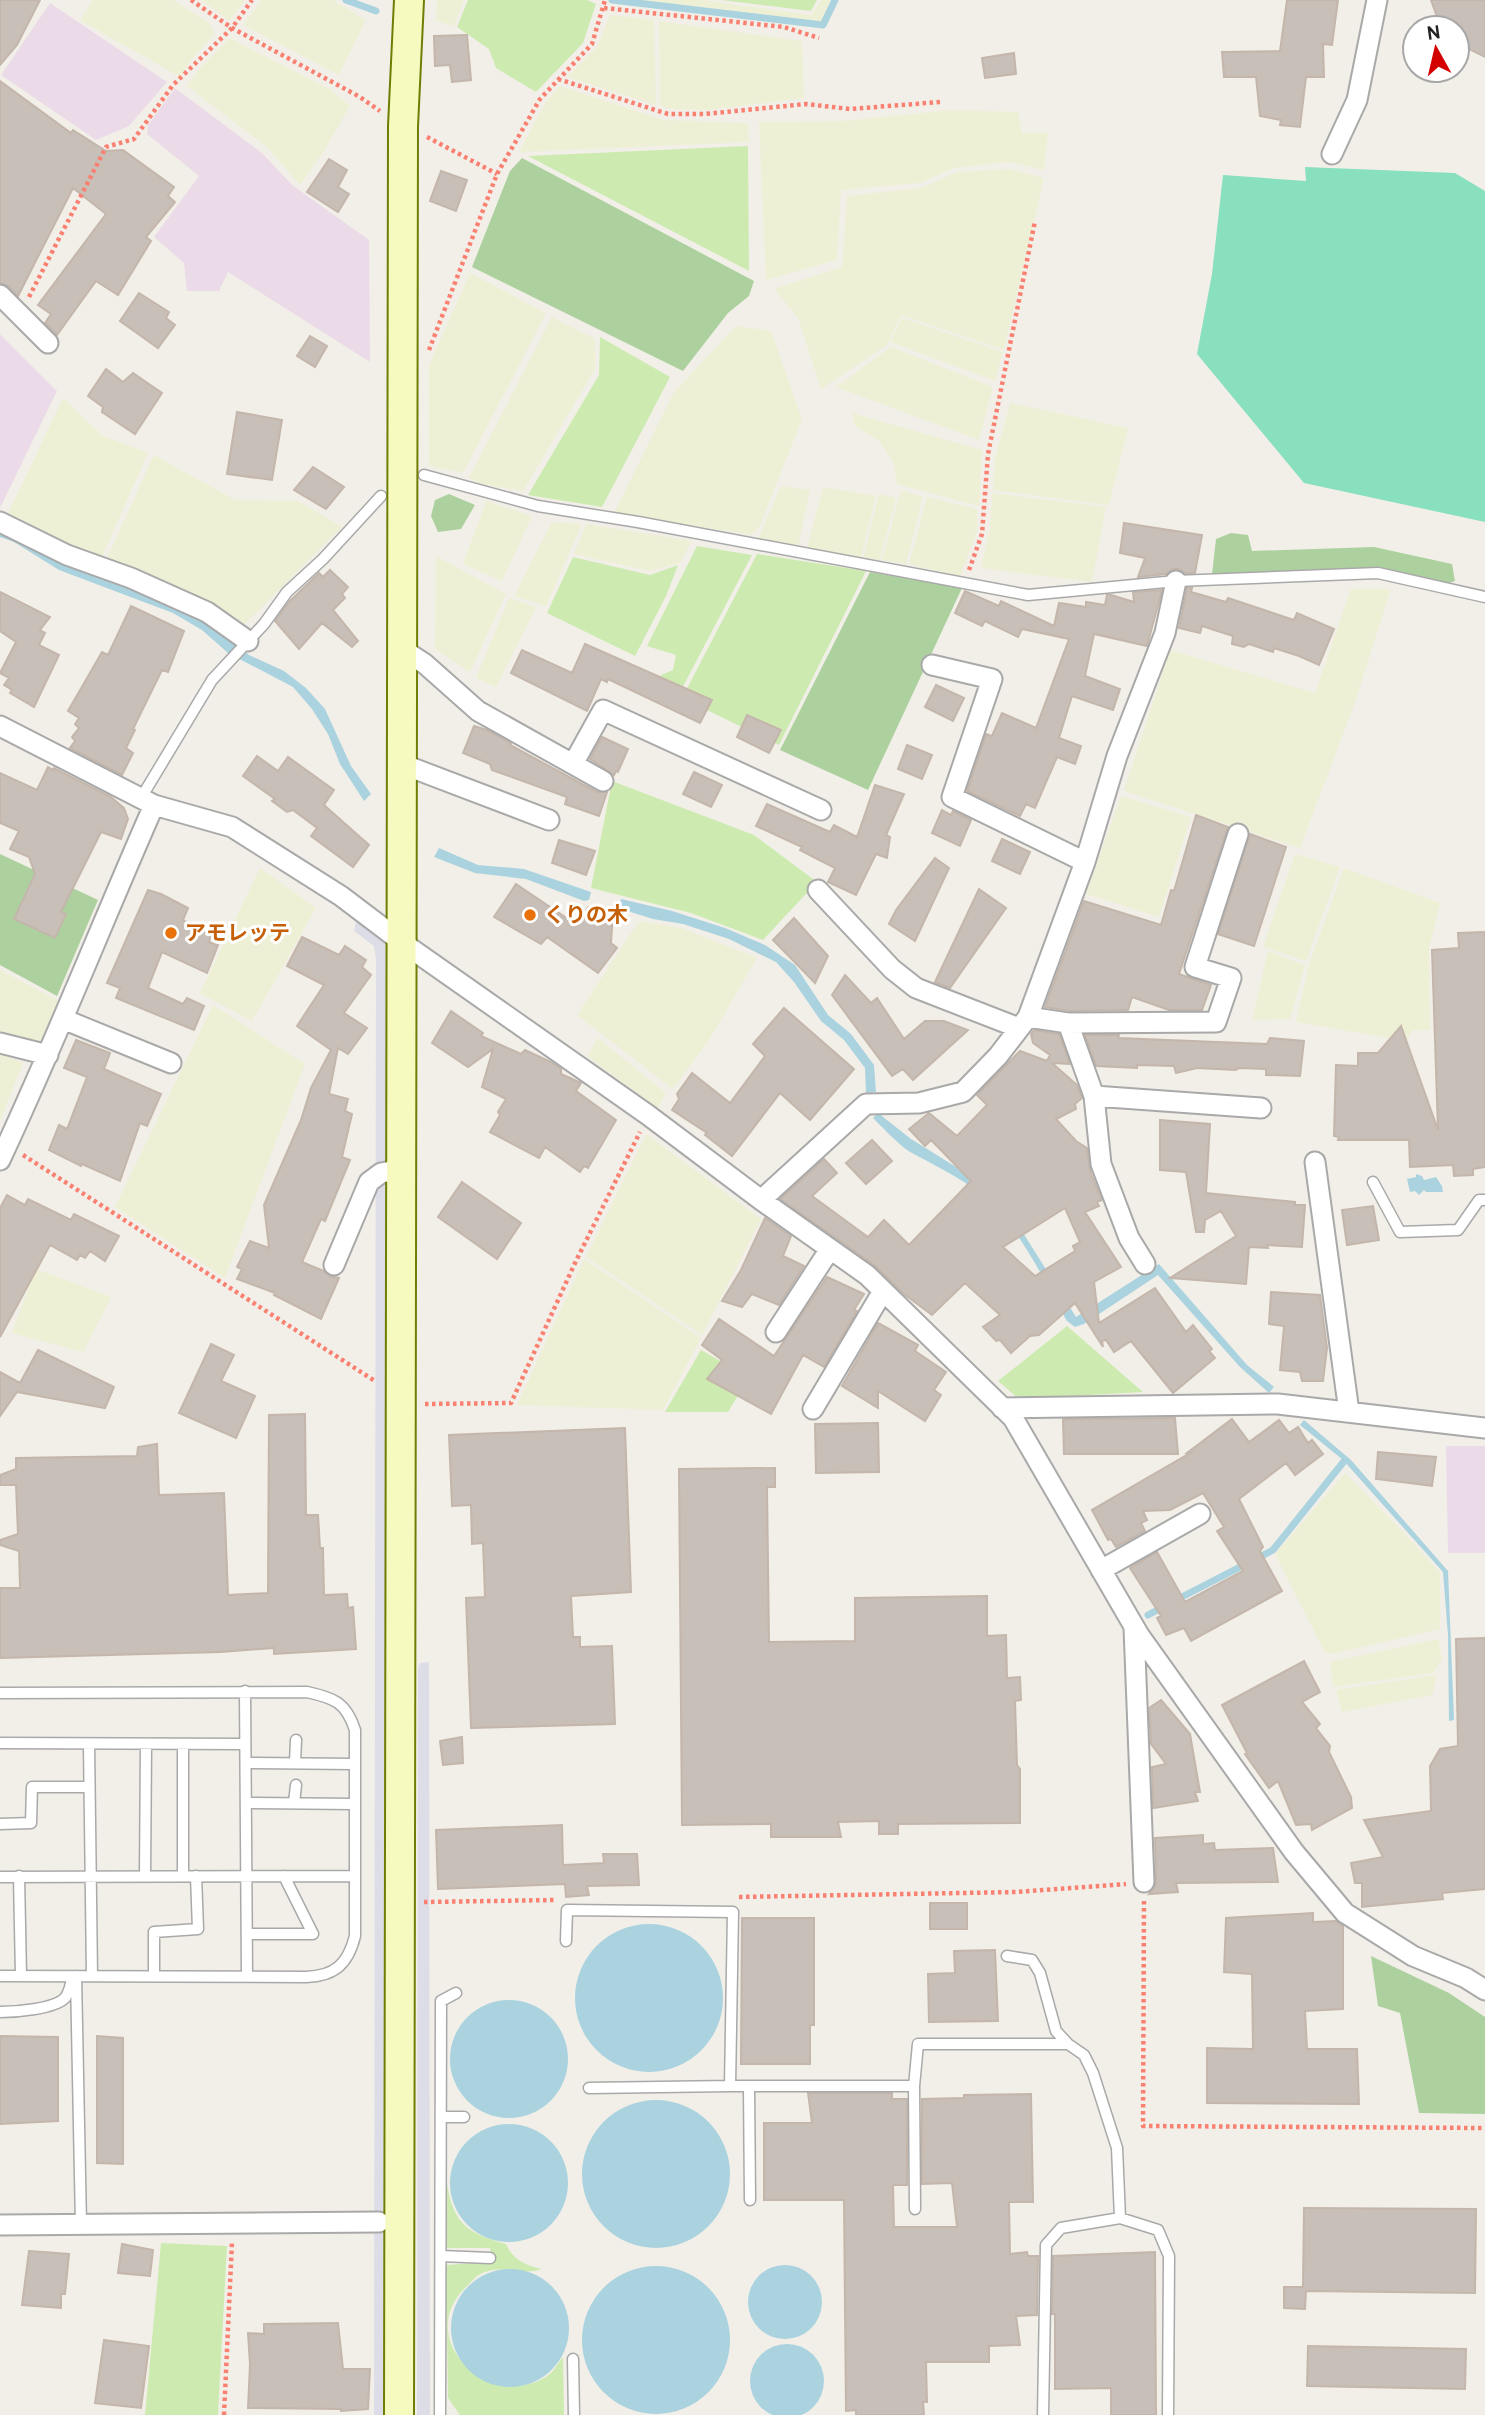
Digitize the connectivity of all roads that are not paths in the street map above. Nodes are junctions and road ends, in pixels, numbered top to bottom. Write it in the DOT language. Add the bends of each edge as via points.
graph roads {
  1 [pos="409,0"];
  2 [pos="1377,0"];
  3 [pos="1332,154"];
  4 [pos="0,295"];
  5 [pos="48,343"];
  6 [pos="424,475"];
  7 [pos="380,496"];
  8 [pos="0,522"];
  9 [pos="1175,581"];
  10 [pos="1485,597"];
  11 [pos="248,641"];
  12 [pos="402,649"];
  13 [pos="932,665"];
  14 [pos="0,726"];
  15 [pos="402,764"];
  16 [pos="573,764"];
  17 [pos="603,781"];
  18 [pos="147,802"];
  19 [pos="821,810"];
  20 [pos="549,820"];
  21 [pos="1238,834"];
  22 [pos="1085,862"];
  23 [pos="818,890"];
  24 [pos="403,943"];
  25 [pos="63,1019"];
  26 [pos="1023,1022"];
  27 [pos="1068,1023"];
  28 [pos="0,1043"];
  29 [pos="48,1055"];
  30 [pos="171,1063"];
  31 [pos="1094,1096"];
  32 [pos="1261,1108"];
  33 [pos="4,1153"];
  34 [pos="1315,1162"];
  35 [pos="402,1169"];
  36 [pos="1373,1182"];
  37 [pos="761,1200"];
  38 [pos="1485,1200"];
  39 [pos="830,1249"];
  40 [pos="1145,1264"];
  41 [pos="334,1265"];
  42 [pos="883,1291"];
  43 [pos="776,1332"];
  44 [pos="1002,1408"];
  45 [pos="813,1409"];
  46 [pos="1349,1412"];
  47 [pos="1485,1428"];
  48 [pos="1200,1514"];
  49 [pos="1101,1570"];
  50 [pos="1134,1625"];
  51 [pos="245,1691"];
  52 [pos="0,1693"];
  53 [pos="296,1740"];
  54 [pos="0,1743"];
  55 [pos="89,1744"];
  56 [pos="146,1744"];
  57 [pos="183,1744"];
  58 [pos="245,1744"];
  59 [pos="246,1763"];
  60 [pos="295,1763"];
  61 [pos="355,1764"];
  62 [pos="296,1785"];
  63 [pos="89,1787"];
  64 [pos="246,1803"];
  65 [pos="295,1803"];
  66 [pos="355,1804"];
  67 [pos="0,1824"];
  68 [pos="90,1876"];
  69 [pos="145,1876"];
  70 [pos="183,1876"];
  71 [pos="196,1876"];
  72 [pos="247,1876"];
  73 [pos="284,1876"];
  74 [pos="355,1876"];
  75 [pos="0,1877"];
  76 [pos="19,1877"];
  77 [pos="1144,1882"];
  78 [pos="247,1934"];
  79 [pos="566,1941"];
  80 [pos="1007,1956"];
  81 [pos="0,1976"];
  82 [pos="21,1976"];
  83 [pos="74,1976"];
  84 [pos="92,1976"];
  85 [pos="154,1976"];
  86 [pos="247,1976"];
  87 [pos="1485,1990"];
  88 [pos="456,1993"];
  89 [pos="0,2012"];
  90 [pos="1068,2044"];
  91 [pos="730,2085"];
  92 [pos="749,2086"];
  93 [pos="914,2086"];
  94 [pos="589,2088"];
  95 [pos="441,2117"];
  96 [pos="464,2117"];
  97 [pos="750,2200"];
  98 [pos="915,2209"];
  99 [pos="1120,2218"];
  100 [pos="379,2222"];
  101 [pos="0,2225"];
  102 [pos="81,2225"];
  103 [pos="441,2256"];
  104 [pos="490,2258"];
  105 [pos="573,2359"];
  106 [pos="399,2415"];
  107 [pos="440,2415"];
  108 [pos="574,2415"];
  109 [pos="1043,2415"];
  110 [pos="1168,2415"];
  1 -- 12 [label="street" via="403,126"];
  2 -- 3 [label="street" via="1357,100"];
  4 -- 5 [label="street"];
  6 -- 9 [label="lane" via="538,506 1028,594"];
  7 -- 11 [label="lane" via="287,592"];
  8 -- 11 [label="street" via="67,555 207,612"];
  9 -- 10 [label="lane" via="1378,573"];
  9 -- 22 [label="street" via="1165,633 1117,756"];
  11 -- 18 [label="lane" via="212,680"];
  12 -- 15 [label="street"];
  12 -- 16 [label="street" via="478,711"];
  13 -- 22 [label="street" via="992,679 952,797"];
  14 -- 18 [label="street"];
  15 -- 20 [label="street"];
  15 -- 24 [label="street"];
  16 -- 17 [label="street"];
  16 -- 19 [label="street" via="603,710"];
  18 -- 24 [label="street" via="232,827 341,895"];
  18 -- 25 [label="street"];
  21 -- 27 [label="street" via="1195,967 1231,978 1216,1022"];
  22 -- 26 [label="street"];
  23 -- 26 [label="street" via="892,969 916,988"];
  24 -- 35 [label="street"];
  24 -- 37 [label="street"];
  25 -- 29 [label="street"];
  25 -- 30 [label="street"];
  26 -- 27 [label="street"];
  26 -- 37 [label="street" via="963,1092 919,1103 866,1104"];
  27 -- 31 [label="street"];
  28 -- 29 [label="street"];
  29 -- 33 [label="street"];
  31 -- 32 [label="street"];
  31 -- 40 [label="street" via="1101,1164 1129,1238"];
  34 -- 46 [label="street"];
  35 -- 41 [label="street" via="381,1173 369,1182"];
  35 -- 106 [label="street"];
  36 -- 38 [label="lane" via="1400,1232 1458,1230 1479,1199"];
  37 -- 39 [label="street"];
  39 -- 42 [label="street"];
  39 -- 43 [label="street"];
  42 -- 44 [label="street"];
  42 -- 45 [label="street"];
  44 -- 46 [label="street" via="1278,1404"];
  44 -- 49 [label="street" via="1013,1418"];
  46 -- 47 [label="street"];
  48 -- 49 [label="street"];
  49 -- 50 [label="street"];
  50 -- 77 [label="street"];
  50 -- 87 [label="street" via="1294,1852 1345,1913 1413,1956"];
  51 -- 52 [label="lane"];
  51 -- 58 [label="lane"];
  51 -- 61 [label="lane" via="307,1692 339,1703 349,1713 355,1730"];
  53 -- 60 [label="lane"];
  54 -- 55 [label="lane"];
  55 -- 56 [label="lane"];
  55 -- 63 [label="lane"];
  56 -- 57 [label="lane"];
  56 -- 69 [label="lane"];
  57 -- 58 [label="lane"];
  57 -- 70 [label="lane"];
  58 -- 59 [label="lane"];
  59 -- 60 [label="lane"];
  59 -- 64 [label="lane"];
  60 -- 61 [label="lane"];
  61 -- 66 [label="lane"];
  62 -- 65 [label="lane"];
  63 -- 67 [label="lane" via="32,1787 31,1823"];
  63 -- 68 [label="lane"];
  64 -- 65 [label="lane"];
  64 -- 72 [label="lane"];
  65 -- 66 [label="lane"];
  66 -- 74 [label="lane"];
  68 -- 69 [label="lane"];
  68 -- 76 [label="lane"];
  68 -- 84 [label="lane"];
  69 -- 70 [label="lane"];
  70 -- 71 [label="lane"];
  71 -- 72 [label="lane"];
  71 -- 85 [label="lane" via="198,1929 154,1932"];
  72 -- 73 [label="lane"];
  72 -- 78 [label="lane"];
  73 -- 74 [label="lane"];
  73 -- 78 [label="lane" via="313,1934"];
  74 -- 86 [label="lane" via="355,1936 342,1964 320,1976"];
  75 -- 76 [label="lane"];
  76 -- 82 [label="lane"];
  78 -- 86 [label="lane"];
  79 -- 91 [label="lane" via="567,1910 733,1912"];
  80 -- 90 [label="lane" via="1032,1960 1056,2031"];
  81 -- 82 [label="lane"];
  82 -- 83 [label="lane"];
  83 -- 84 [label="lane"];
  83 -- 89 [label="lane" via="66,1997 58,2003"];
  83 -- 102 [label="lane"];
  84 -- 85 [label="lane"];
  85 -- 86 [label="lane"];
  88 -- 95 [label="lane" via="441,2001"];
  90 -- 93 [label="lane" via="918,2044"];
  90 -- 99 [label="lane" via="1084,2055 1093,2073 1117,2148"];
  91 -- 92 [label="lane"];
  91 -- 94 [label="lane"];
  92 -- 93 [label="lane"];
  92 -- 97 [label="lane"];
  93 -- 98 [label="lane"];
  95 -- 96 [label="lane"];
  95 -- 103 [label="lane"];
  99 -- 109 [label="lane" via="1061,2228 1045,2245"];
  99 -- 110 [label="lane" via="1158,2230 1169,2256"];
  100 -- 102 [label="street"];
  101 -- 102 [label="street"];
  103 -- 104 [label="lane"];
  103 -- 107 [label="lane"];
  105 -- 108 [label="lane"];
}
